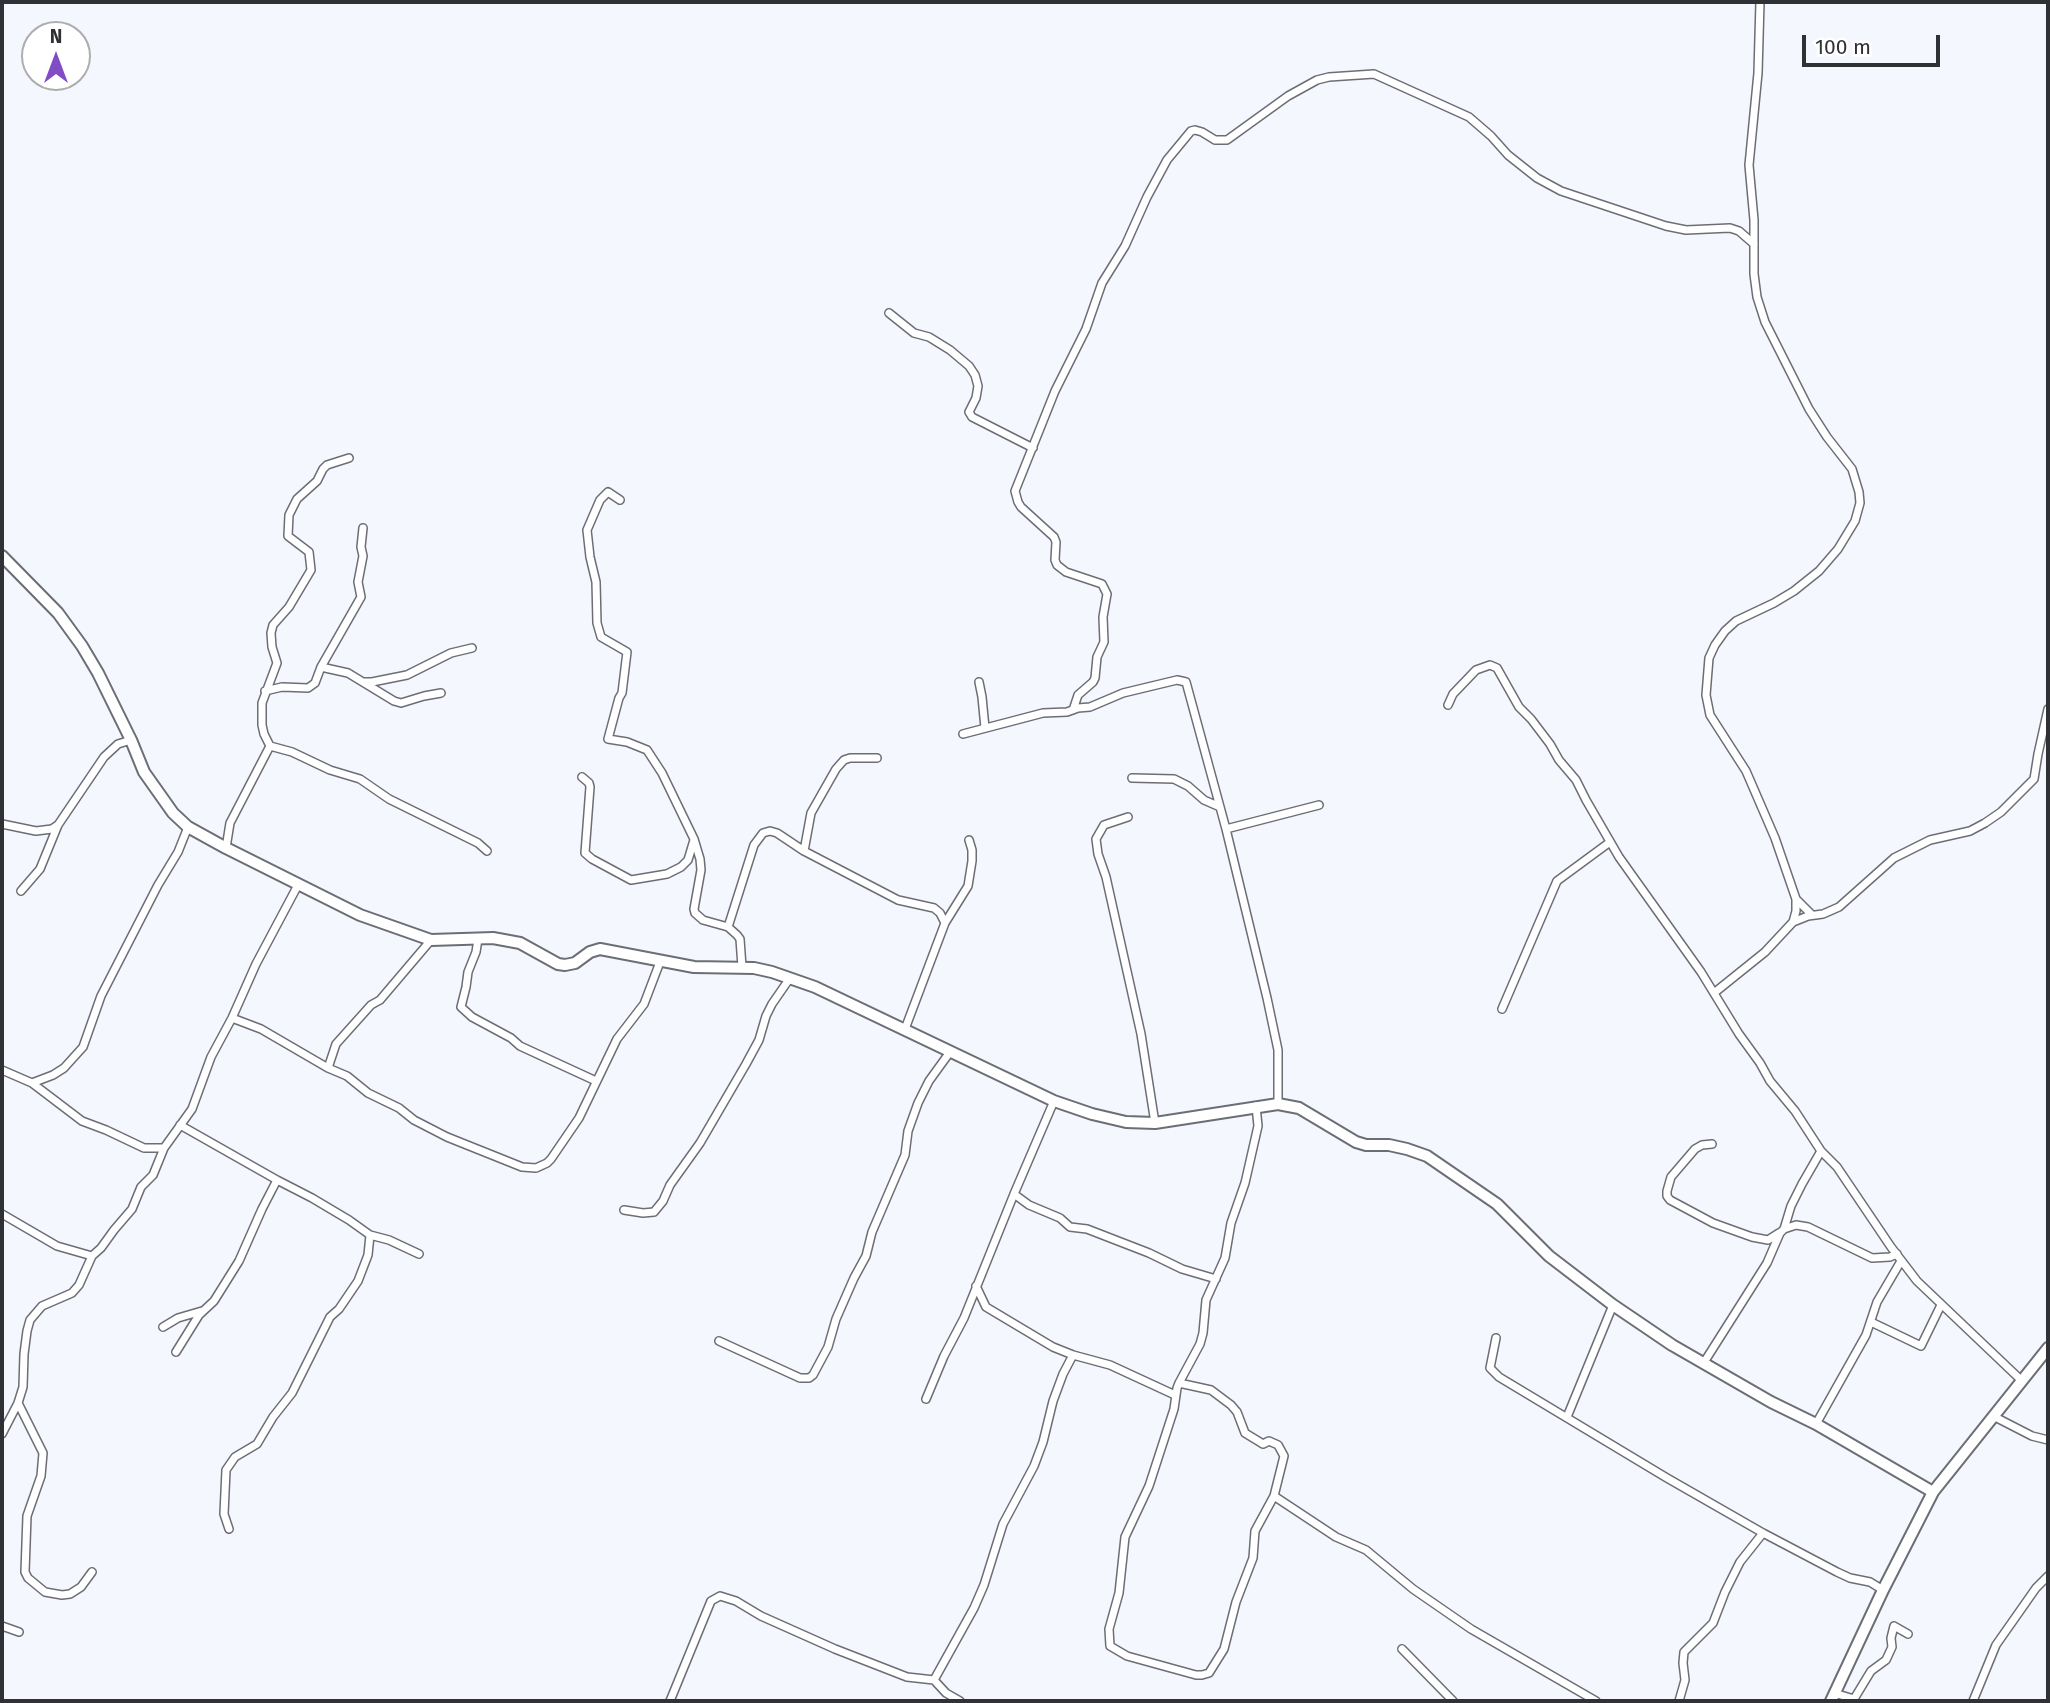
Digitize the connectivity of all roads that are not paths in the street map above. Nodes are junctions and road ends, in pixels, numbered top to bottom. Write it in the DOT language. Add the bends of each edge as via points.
graph roads {
  1 [pos="1760,2"];
  2 [pos="1754,244"];
  3 [pos="889,313"];
  4 [pos="1033,448"];
  5 [pos="349,458"];
  6 [pos="620,500"];
  7 [pos="363,528"];
  8 [pos="2,556"];
  9 [pos="472,648"];
  10 [pos="321,667"];
  11 [pos="364,682"];
  12 [pos="979,682"];
  13 [pos="265,691"];
  14 [pos="441,693"];
  15 [pos="1448,705"];
  16 [pos="2048,709"];
  17 [pos="1073,710"];
  18 [pos="985,728"];
  19 [pos="963,734"];
  20 [pos="131,740"];
  21 [pos="270,746"];
  22 [pos="877,758"];
  23 [pos="582,777"];
  24 [pos="1132,778"];
  25 [pos="1319,805"];
  26 [pos="1220,807"];
  27 [pos="1128,817"];
  28 [pos="2,824"];
  29 [pos="58,825"];
  30 [pos="188,827"];
  31 [pos="1226,829"];
  32 [pos="694,839"];
  33 [pos="969,840"];
  34 [pos="1610,842"];
  35 [pos="226,848"];
  36 [pos="486,850"];
  37 [pos="804,851"];
  38 [pos="298,885"];
  39 [pos="21,891"];
  40 [pos="1796,899"];
  41 [pos="1812,915"];
  42 [pos="1793,922"];
  43 [pos="945,923"];
  44 [pos="727,927"];
  45 [pos="478,939"];
  46 [pos="431,940"];
  47 [pos="660,962"];
  48 [pos="741,967"];
  49 [pos="790,978"];
  50 [pos="1714,993"];
  51 [pos="1502,1009"];
  52 [pos="232,1018"];
  53 [pos="905,1029"];
  54 [pos="950,1052"];
  55 [pos="328,1068"];
  56 [pos="2,1070"];
  57 [pos="596,1081"];
  58 [pos="33,1083"];
  59 [pos="1054,1101"];
  60 [pos="1278,1104"];
  61 [pos="1256,1105"];
  62 [pos="1155,1123"];
  63 [pos="180,1125"];
  64 [pos="1712,1144"];
  65 [pos="164,1148"];
  66 [pos="1821,1151"];
  67 [pos="277,1180"];
  68 [pos="1014,1194"];
  69 [pos="624,1210"];
  70 [pos="2,1214"];
  71 [pos="1782,1231"];
  72 [pos="370,1235"];
  73 [pos="1759,1239"];
  74 [pos="419,1254"];
  75 [pos="1771,1255"];
  76 [pos="92,1256"];
  77 [pos="1899,1258"];
  78 [pos="1216,1279"];
  79 [pos="976,1286"];
  80 [pos="1613,1305"];
  81 [pos="1941,1305"];
  82 [pos="202,1311"];
  83 [pos="1871,1322"];
  84 [pos="163,1328"];
  85 [pos="1496,1338"];
  86 [pos="719,1341"];
  87 [pos="2048,1348"];
  88 [pos="176,1352"];
  89 [pos="1073,1355"];
  90 [pos="1703,1364"];
  91 [pos="2021,1380"];
  92 [pos="1179,1383"];
  93 [pos="1175,1395"];
  94 [pos="926,1399"];
  95 [pos="18,1403"];
  96 [pos="1567,1417"];
  97 [pos="1995,1417"];
  98 [pos="1816,1424"];
  99 [pos="2,1434"];
  100 [pos="2048,1440"];
  101 [pos="1933,1492"];
  102 [pos="1274,1496"];
  103 [pos="229,1529"];
  104 [pos="1763,1533"];
  105 [pos="92,1572"];
  106 [pos="2048,1576"];
  107 [pos="1883,1590"];
  108 [pos="2,1626"];
  109 [pos="19,1632"];
  110 [pos="1908,1634"];
  111 [pos="1402,1649"];
  112 [pos="934,1680"];
  113 [pos="1833,1697"];
  114 [pos="670,1701"];
  115 [pos="960,1701"];
  116 [pos="1453,1701"];
  117 [pos="1596,1701"];
  118 [pos="1679,1701"];
  119 [pos="1973,1701"];
  1 -- 2 [label="street" via="1749,166"];
  2 -- 4 [label="street" via="1730,228 1666,226 1561,191 1508,155 1469,117 1374,74 1317,80 1227,140 1215,141 1195,130 1174,151 1102,283"];
  2 -- 40 [label="street" via="1757,297 1765,322 1810,409 1852,469 1860,503 1856,521 1819,571 1794,591 1736,621 1709,658 1706,695 1710,715 1746,771"];
  3 -- 4 [label="street" via="969,366 978,386 969,412 972,417"];
  4 -- 17 [label="street" via="1017,483 1018,502 1054,537 1055,560 1061,569 1102,584 1107,594 1104,642 1095,678 1078,695"];
  5 -- 13 [label="street" via="327,465 289,515 288,536 309,552 311,570 273,625 270,640 277,663"];
  6 -- 32 [label="street" via="608,492 587,530 601,637 627,652 622,694 608,739 647,750"];
  7 -- 10 [label="street" via="361,597"];
  8 -- 20 [label="street" via="58,613 82,646"];
  9 -- 11 [label="street" via="407,675"];
  10 -- 11 [label="street"];
  10 -- 13 [label="street" via="311,687"];
  11 -- 14 [label="street" via="401,703"];
  12 -- 18 [label="street"];
  13 -- 21 [label="street" via="262,725"];
  15 -- 34 [label="street" via="1452,694 1476,670 1497,668 1519,707 1576,780"];
  16 -- 41 [label="street" via="2035,779 2001,812 1969,831 1930,840 1894,858 1839,907"];
  17 -- 18 [label="street"];
  17 -- 26 [label="street" via="1177,680 1186,682"];
  18 -- 19 [label="street"];
  20 -- 29 [label="street" via="118,744 104,757"];
  20 -- 30 [label="street" via="144,772"];
  21 -- 35 [label="street" via="230,823"];
  21 -- 36 [label="street" via="360,779"];
  22 -- 37 [label="street" via="850,758 836,769 811,813"];
  23 -- 32 [label="street" via="590,787 585,853 592,859 631,880 667,874 688,860"];
  24 -- 26 [label="street" via="1179,781"];
  25 -- 31 [label="street"];
  26 -- 31 [label="street"];
  27 -- 62 [label="street" via="1104,825 1096,839 1141,1034"];
  28 -- 29 [label="street" via="46,831"];
  29 -- 39 [label="street" via="40,869"];
  30 -- 35 [label="street"];
  30 -- 58 [label="street" via="101,996 83,1047 64,1068"];
  31 -- 60 [label="street" via="1278,1050"];
  32 -- 44 [label="street" via="701,870 695,913 709,923"];
  33 -- 43 [label="street" via="968,886"];
  34 -- 50 [label="street"];
  34 -- 51 [label="street" via="1557,881"];
  35 -- 38 [label="street"];
  37 -- 43 [label="street" via="898,900 934,908"];
  37 -- 44 [label="street" via="777,832 763,833"];
  38 -- 46 [label="street" via="377,922"];
  38 -- 52 [label="street"];
  40 -- 41 [label="street"];
  40 -- 42 [label="street"];
  41 -- 42 [label="street"];
  42 -- 50 [label="street"];
  43 -- 53 [label="street"];
  44 -- 48 [label="street" via="740,939"];
  45 -- 46 [label="street"];
  45 -- 47 [label="street" via="520,943 565,965 600,949"];
  45 -- 57 [label="street" via="461,1007 520,1046"];
  46 -- 55 [label="street" via="335,1044"];
  47 -- 48 [label="street"];
  47 -- 57 [label="street" via="644,1004 617,1039"];
  48 -- 49 [label="street"];
  49 -- 53 [label="street"];
  49 -- 69 [label="street" via="772,1004 750,1057 663,1201 654,1212"];
  50 -- 66 [label="street"];
  52 -- 55 [label="street" via="261,1029"];
  52 -- 63 [label="street" via="211,1057 192,1109"];
  53 -- 54 [label="street"];
  54 -- 59 [label="street"];
  54 -- 86 [label="street" via="918,1103 905,1155 813,1375 800,1378"];
  55 -- 57 [label="street" via="447,1137 530,1168 551,1159 579,1118"];
  56 -- 58 [label="street"];
  58 -- 65 [label="street" via="82,1121 144,1148"];
  59 -- 62 [label="street" via="1126,1122"];
  59 -- 68 [label="street"];
  60 -- 61 [label="street"];
  60 -- 80 [label="street" via="1300,1108 1356,1142 1390,1145 1427,1156 1497,1204 1549,1256"];
  61 -- 62 [label="street"];
  61 -- 78 [label="street" via="1258,1126 1248,1170"];
  63 -- 65 [label="street"];
  63 -- 67 [label="street"];
  64 -- 73 [label="street" via="1695,1149 1671,1177 1667,1196 1713,1223"];
  65 -- 76 [label="street" via="132,1209"];
  66 -- 71 [label="street"];
  66 -- 77 [label="street" via="1837,1167"];
  67 -- 72 [label="street"];
  67 -- 82 [label="street" via="239,1261 214,1301"];
  68 -- 78 [label="street" via="1070,1227 1087,1229"];
  68 -- 79 [label="street"];
  70 -- 76 [label="street" via="57,1246"];
  71 -- 73 [label="street" via="1768,1240"];
  71 -- 75 [label="street"];
  71 -- 77 [label="street" via="1796,1225 1808,1227 1872,1258"];
  72 -- 74 [label="street"];
  72 -- 103 [label="street" via="358,1281 330,1317 292,1393 257,1444 235,1457 226,1470 224,1514"];
  73 -- 75 [label="street"];
  75 -- 90 [label="street"];
  76 -- 95 [label="street" via="72,1293 41,1306 30,1320"];
  77 -- 81 [label="street"];
  77 -- 83 [label="street"];
  78 -- 92 [label="street" via="1206,1300 1200,1344"];
  79 -- 89 [label="street" via="990,1310"];
  79 -- 94 [label="street"];
  80 -- 90 [label="street"];
  80 -- 96 [label="street"];
  81 -- 83 [label="street" via="1921,1346"];
  81 -- 91 [label="street"];
  82 -- 84 [label="street"];
  82 -- 88 [label="street"];
  83 -- 98 [label="street"];
  85 -- 96 [label="street" via="1492,1372"];
  87 -- 91 [label="street"];
  89 -- 93 [label="street" via="1110,1364"];
  89 -- 112 [label="street" via="1052,1401 1034,1466 1003,1524 984,1585"];
  90 -- 98 [label="street"];
  91 -- 97 [label="street"];
  92 -- 93 [label="street"];
  92 -- 102 [label="street" via="1211,1390 1237,1412 1251,1438 1278,1445 1283,1463"];
  93 -- 102 [label="street" via="1149,1486 1125,1537 1110,1646 1142,1661 1196,1675 1209,1672 1224,1649 1253,1558 1255,1531"];
  95 -- 99 [label="street"];
  95 -- 105 [label="street" via="43,1453 41,1476 27,1516 25,1572 45,1592 62,1595 81,1587"];
  96 -- 104 [label="street"];
  97 -- 100 [label="street"];
  97 -- 101 [label="street"];
  98 -- 101 [label="street"];
  101 -- 107 [label="street"];
  102 -- 117 [label="street" via="1336,1537 1366,1550 1471,1629"];
  104 -- 107 [label="street"];
  104 -- 118 [label="street" via="1740,1562 1713,1623 1685,1652"];
  106 -- 119 [label="street" via="1996,1645"];
  107 -- 113 [label="street"];
  108 -- 109 [label="street"];
  110 -- 113 [label="street" via="1894,1626 1886,1660 1871,1671 1854,1699"];
  111 -- 116 [label="street"];
  112 -- 114 [label="street" via="907,1677 835,1650 720,1597 711,1601"];
  112 -- 115 [label="street"];
}
